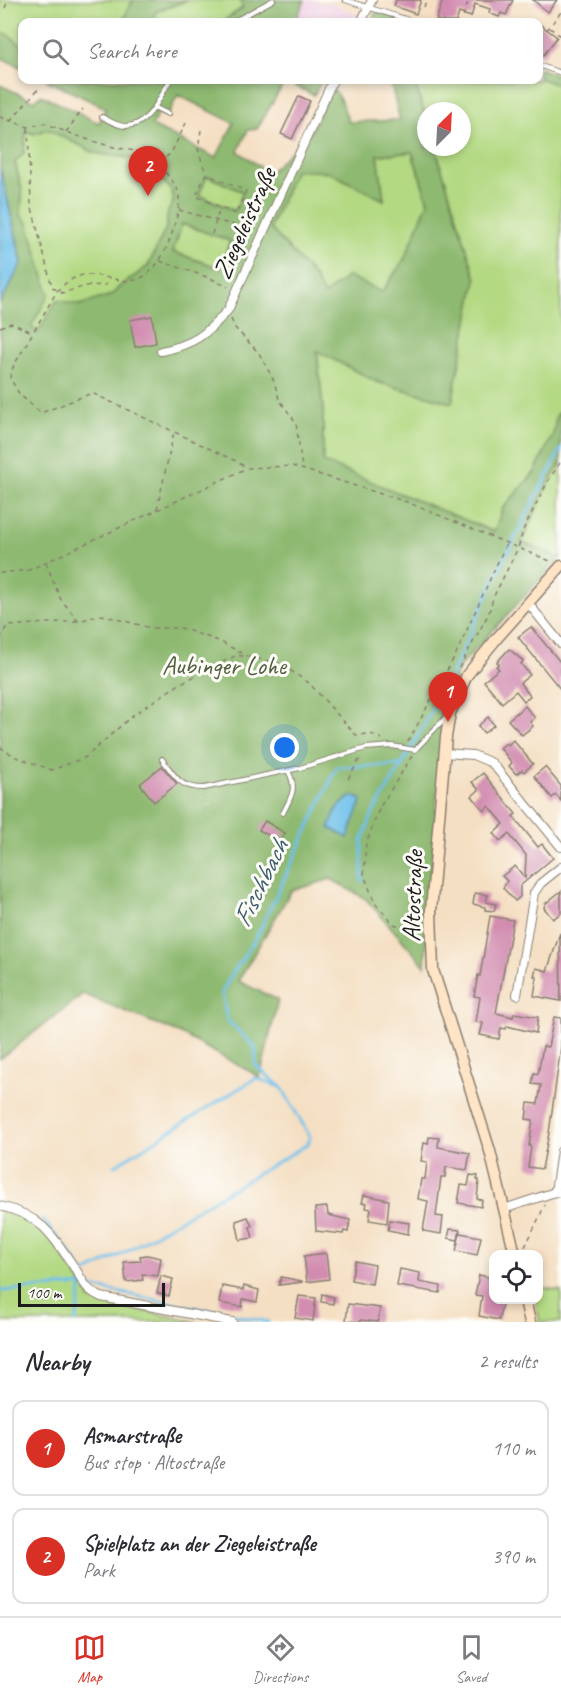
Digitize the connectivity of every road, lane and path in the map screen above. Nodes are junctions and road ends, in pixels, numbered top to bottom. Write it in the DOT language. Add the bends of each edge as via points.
graph roads {
  1 [pos="8,0"];
  2 [pos="273,0"];
  3 [pos="345,0"];
  4 [pos="425,0"];
  5 [pos="469,0"];
  6 [pos="357,2"];
  7 [pos="370,3"];
  8 [pos="424,7"];
  9 [pos="5,8"];
  10 [pos="460,11"];
  11 [pos="561,12"];
  12 [pos="240,18"];
  13 [pos="363,18"];
  14 [pos="406,18"];
  15 [pos="561,36"];
  16 [pos="543,68"];
  17 [pos="561,73"];
  18 [pos="168,84"];
  19 [pos="331,84"];
  20 [pos="39,88"];
  21 [pos="154,107"];
  22 [pos="83,109"];
  23 [pos="168,114"];
  24 [pos="0,117"];
  25 [pos="102,117"];
  26 [pos="11,121"];
  27 [pos="186,123"];
  28 [pos="28,128"];
  29 [pos="201,130"];
  30 [pos="66,133"];
  31 [pos="158,163"];
  32 [pos="206,174"];
  33 [pos="220,207"];
  34 [pos="178,210"];
  35 [pos="216,220"];
  36 [pos="267,225"];
  37 [pos="212,234"];
  38 [pos="158,261"];
  39 [pos="109,278"];
  40 [pos="57,291"];
  41 [pos="237,292"];
  42 [pos="228,310"];
  43 [pos="0,327"];
  44 [pos="33,333"];
  45 [pos="161,351"];
  46 [pos="174,431"];
  47 [pos="561,460"];
  48 [pos="247,468"];
  49 [pos="302,469"];
  50 [pos="157,509"];
  51 [pos="507,544"];
  52 [pos="517,548"];
  53 [pos="46,562"];
  54 [pos="557,564"];
  55 [pos="0,573"];
  56 [pos="528,603"];
  57 [pos="78,621"];
  58 [pos="0,639"];
  59 [pos="561,644"];
  60 [pos="249,657"];
  61 [pos="456,673"];
  62 [pos="451,684"];
  63 [pos="446,709"];
  64 [pos="386,741"];
  65 [pos="0,747"];
  66 [pos="404,748"];
  67 [pos="415,750"];
  68 [pos="444,753"];
  69 [pos="162,759"];
  70 [pos="359,760"];
  71 [pos="288,771"];
  72 [pos="348,779"];
  73 [pos="283,813"];
  74 [pos="561,847"];
  75 [pos="561,867"];
  76 [pos="432,939"];
  77 [pos="517,995"];
  78 [pos="561,1151"];
  79 [pos="555,1193"];
  80 [pos="0,1206"];
  81 [pos="504,1209"];
  82 [pos="521,1239"];
  83 [pos="514,1250"];
  84 [pos="526,1304"];
  85 [pos="232,1322"];
  86 [pos="530,1322"];
  1 -- 9 [label="path"];
  2 -- 12 [label="lane"];
  3 -- 6 [label="lane"];
  4 -- 8 [label="path"];
  5 -- 10 [label="path" via="464,14"];
  6 -- 7 [label="lane"];
  7 -- 13 [label="street"];
  7 -- 14 [label="lane"];
  11 -- 15 [label="path" via="549,28"];
  16 -- 17 [label="lane"];
  18 -- 21 [label="lane"];
  19 -- 36 [label="street, Ziegeleistraße"];
  20 -- 26 [label="path"];
  21 -- 23 [label="lane"];
  21 -- 25 [label="lane" via="139,123 125,126"];
  22 -- 30 [label="path"];
  24 -- 26 [label="path"];
  26 -- 28 [label="path"];
  27 -- 31 [label="path" via="171,153"];
  28 -- 30 [label="path" via="45,123"];
  28 -- 40 [label="path" via="31,204 52,287"];
  29 -- 32 [label="path" via="198,149"];
  30 -- 31 [label="path" via="149,155"];
  31 -- 34 [label="path" via="178,190"];
  32 -- 33 [label="path" via="196,196"];
  32 -- 33 [label="path" via="246,191 236,214"];
  33 -- 35 [label="path"];
  34 -- 35 [label="path"];
  34 -- 38 [label="path" via="171,238"];
  35 -- 36 [label="path" via="240,227"];
  35 -- 37 [label="path"];
  36 -- 41 [label="street, Ziegeleistraße"];
  38 -- 39 [label="path" via="143,277 130,281"];
  38 -- 41 [label="path" via="210,278"];
  39 -- 40 [label="path" via="82,275"];
  39 -- 40 [label="path" via="106,285"];
  40 -- 44 [label="path"];
  41 -- 42 [label="street, Ziegeleistraße"];
  42 -- 45 [label="street, Ziegeleistraße" via="199,338"];
  42 -- 49 [label="path" via="235,328 260,353 279,399 296,423"];
  43 -- 44 [label="path" via="10,323"];
  44 -- 46 [label="path" via="10,378 20,395 41,413 92,393"];
  46 -- 48 [label="path"];
  46 -- 50 [label="path"];
  47 -- 52 [label="path"];
  48 -- 49 [label="path"];
  48 -- 50 [label="path"];
  49 -- 51 [label="path" via="407,502"];
  50 -- 53 [label="path"];
  51 -- 52 [label="path"];
  51 -- 66 [label="path" via="456,654"];
  52 -- 54 [label="path"];
  52 -- 61 [label="path" via="489,613"];
  53 -- 55 [label="path" via="29,570"];
  53 -- 57 [label="path" via="60,598"];
  54 -- 56 [label="main road, Altostraße"];
  56 -- 59 [label="street"];
  56 -- 63 [label="main road, Altostraße" via="467,675"];
  57 -- 58 [label="path" via="7,626"];
  57 -- 60 [label="path" via="102,615 151,628 180,628 219,641"];
  60 -- 64 [label="path" via="279,663 309,683 356,735 371,734"];
  60 -- 65 [label="path" via="237,655 181,683 134,714 86,757 52,770"];
  62 -- 63 [label="path"];
  63 -- 67 [label="lane"];
  63 -- 68 [label="main road, Altostraße"];
  66 -- 67 [label="lane"];
  66 -- 71 [label="lane" via="366,748"];
  67 -- 76 [label="path" via="380,807 366,844 364,875 375,903 394,924"];
  68 -- 74 [label="street" via="473,755 492,763"];
  68 -- 76 [label="main road, Altostraße"];
  69 -- 71 [label="lane" via="181,784 196,788"];
  70 -- 72 [label="path"];
  71 -- 73 [label="lane" via="293,780 292,793"];
  75 -- 77 [label="street" via="534,893"];
  76 -- 81 [label="main road, Altostraße" via="433,970 490,1151"];
  78 -- 79 [label="street"];
  79 -- 81 [label="street"];
  79 -- 82 [label="path" via="524,1250"];
  80 -- 85 [label="street" via="23,1212 40,1223 89,1290 101,1297"];
  81 -- 83 [label="main road, Altostraße"];
  84 -- 86 [label="main road"];
}
